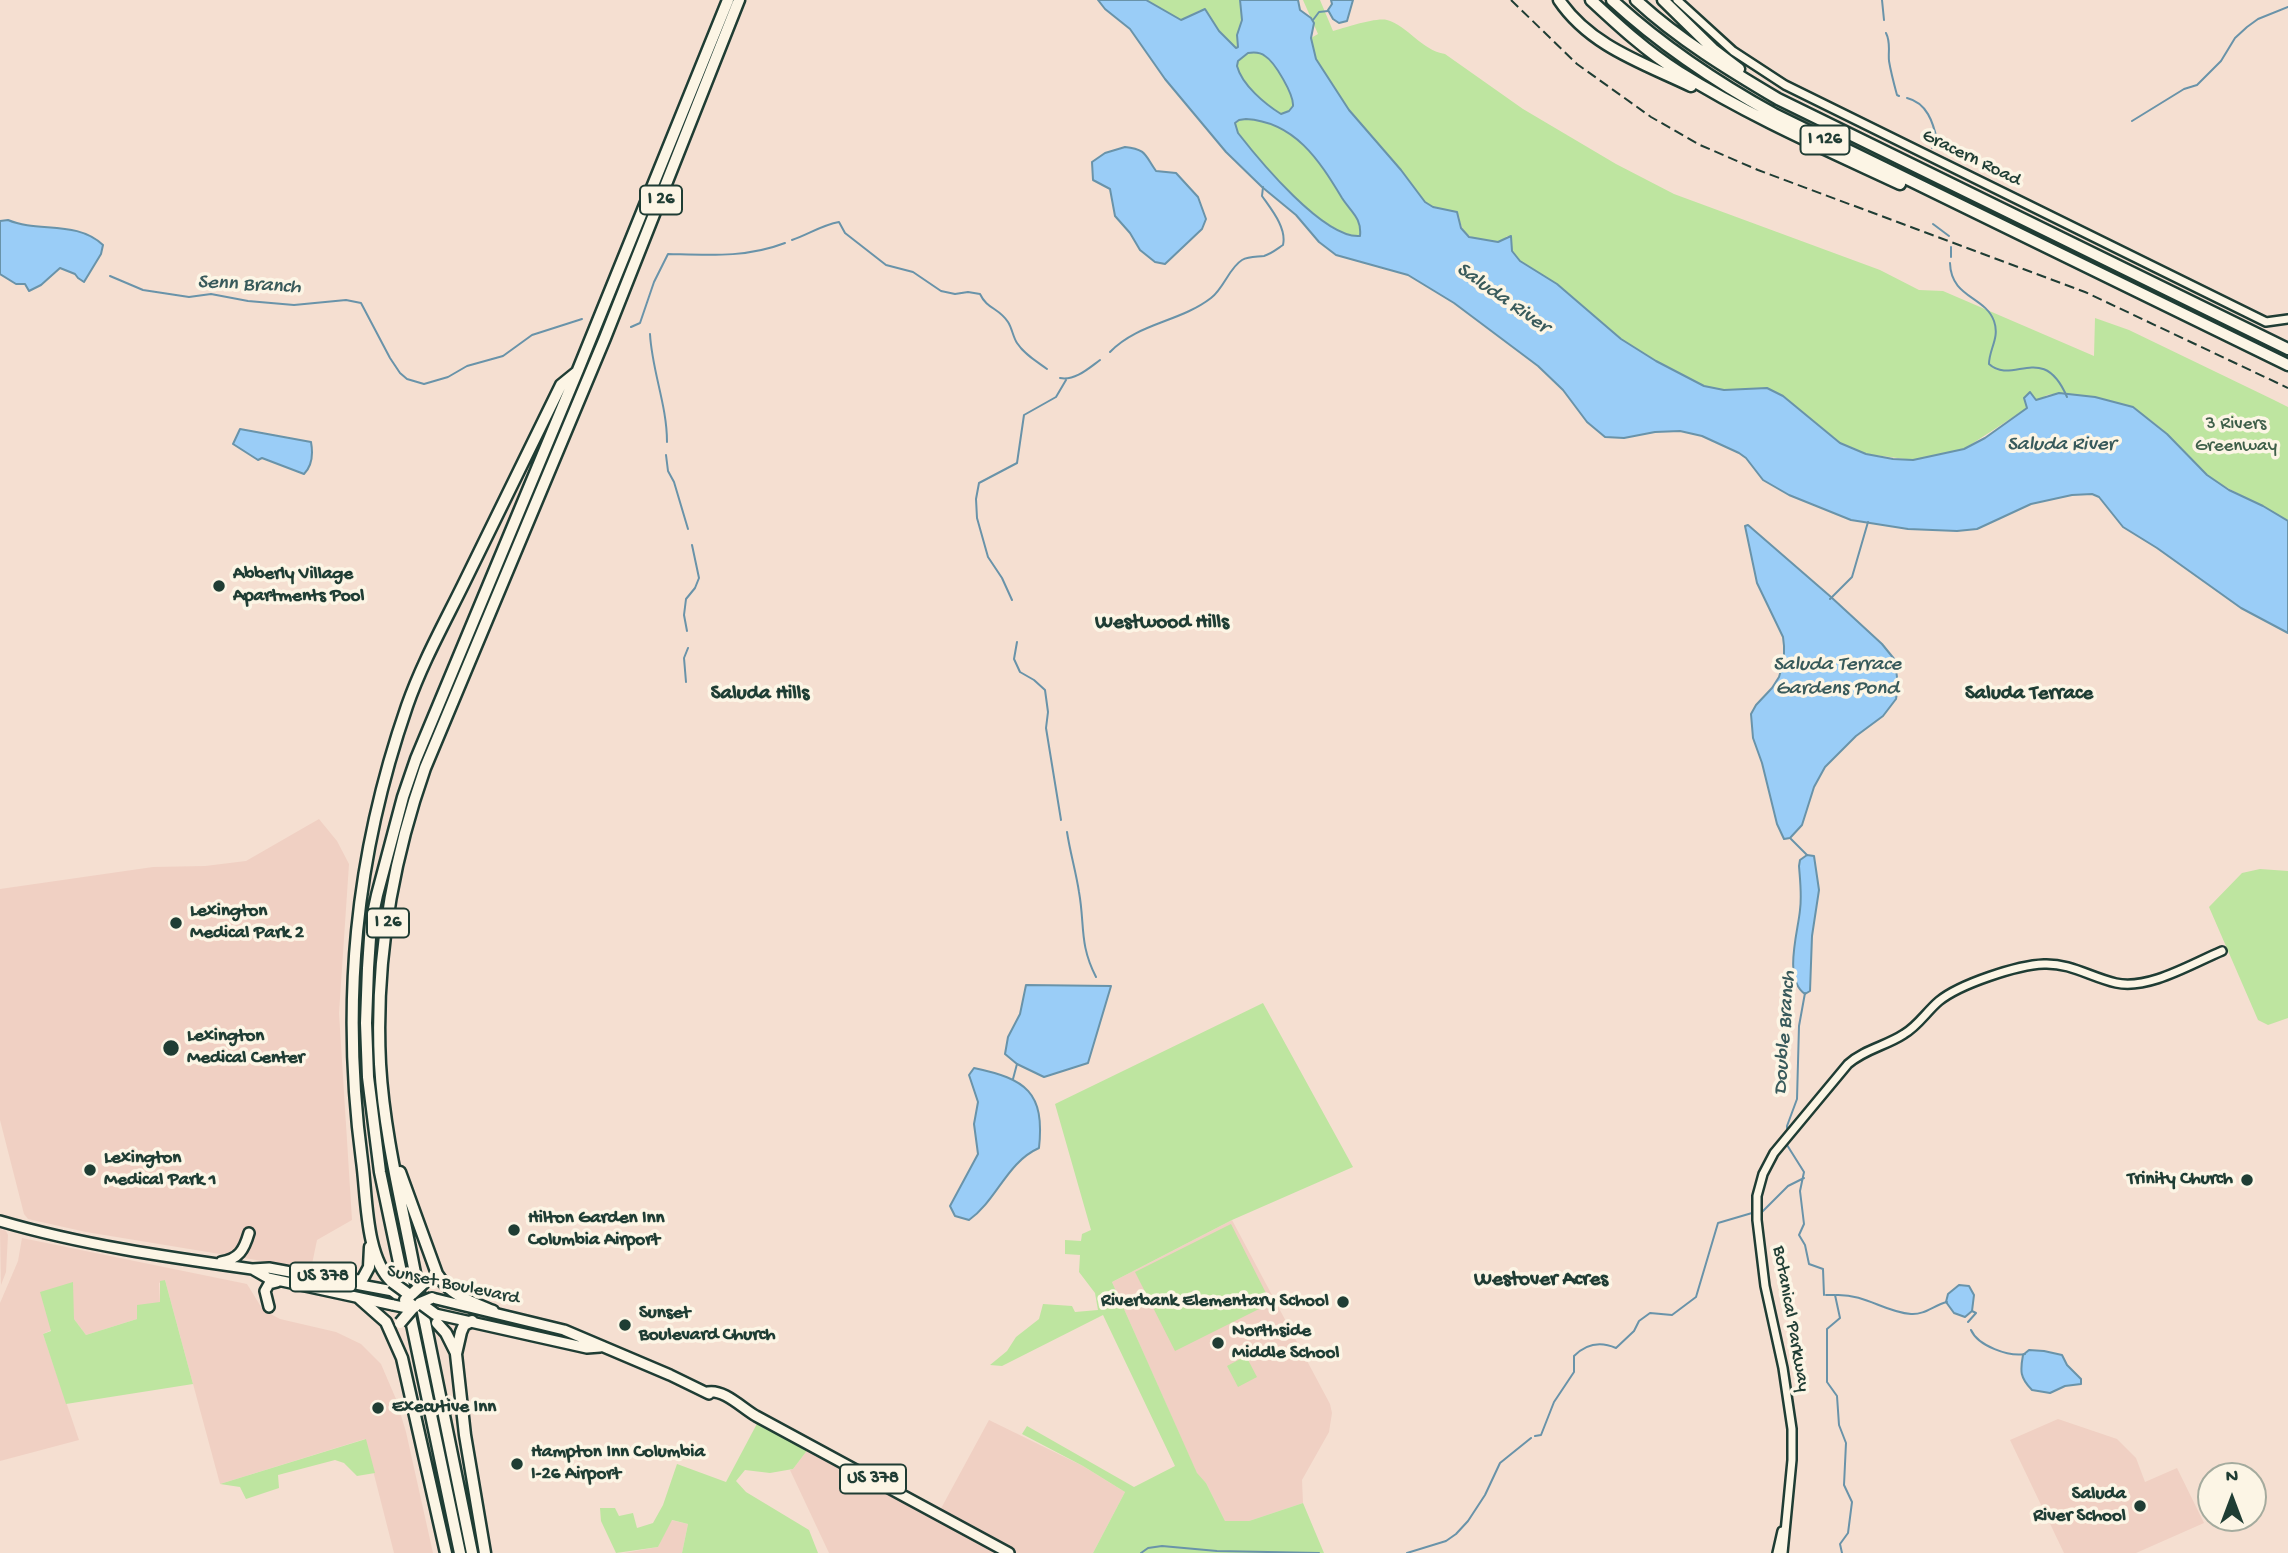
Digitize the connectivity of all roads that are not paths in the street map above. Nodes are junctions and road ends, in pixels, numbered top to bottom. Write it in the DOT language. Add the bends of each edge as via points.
graph roads {
  1 [pos="727,0"];
  2 [pos="739,0"];
  3 [pos="745,0"];
  4 [pos="1559,0"];
  5 [pos="1591,0"];
  6 [pos="1612,0"];
  7 [pos="1636,0"];
  8 [pos="1663,0"];
  9 [pos="1677,0"];
  10 [pos="711,73"];
  11 [pos="1778,99"];
  12 [pos="1768,121"];
  13 [pos="2055,251"];
  14 [pos="2288,319"];
  15 [pos="2288,349"];
  16 [pos="2288,365"];
  17 [pos="578,370"];
  18 [pos="2222,951"];
  19 [pos="384,1098"];
  20 [pos="0,1221"];
  21 [pos="370,1233"];
  22 [pos="248,1234"];
  23 [pos="430,1249"];
  24 [pos="209,1262"];
  25 [pos="252,1269"];
  26 [pos="283,1281"];
  27 [pos="347,1281"];
  28 [pos="393,1286"];
  29 [pos="360,1298"];
  30 [pos="432,1298"];
  31 [pos="413,1302"];
  32 [pos="393,1305"];
  33 [pos="269,1307"];
  34 [pos="494,1311"];
  35 [pos="436,1319"];
  36 [pos="472,1321"];
  37 [pos="600,1347"];
  38 [pos="456,1354"];
  39 [pos="402,1358"];
  40 [pos="1786,1517"];
  41 [pos="446,1553"];
  42 [pos="460,1553"];
  43 [pos="472,1553"];
  44 [pos="485,1553"];
  45 [pos="1009,1553"];
  46 [pos="1777,1553"];
  47 [pos="1783,1553"];
  1 -- 17 [label="highway, I 26"];
  2 -- 10 [label="highway, I 26"];
  3 -- 10 [label="highway"];
  4 -- 12 [label="highway" via="1580,26 1605,44"];
  5 -- 12 [label="highway" via="1678,71"];
  6 -- 13 [label="highway, I 126" via="1679,55 1742,96"];
  7 -- 11 [label="highway, I 126" via="1718,62"];
  8 -- 11 [label="highway" via="1714,50"];
  9 -- 14 [label="street, Gracern Road" via="1733,51 1785,85 2266,322"];
  10 -- 19 [label="highway, I 26" via="420,783 397,865 384,948 380,1041"];
  11 -- 15 [label="highway, I 126"];
  12 -- 13 [label="highway"];
  13 -- 16 [label="highway, I 126"];
  17 -- 21 [label="highway" via="561,385 430,651 407,705 384,780 367,855 352,998 354,1086"];
  17 -- 42 [label="highway, I 26" via="416,759 389,844 372,923 366,1023 372,1123"];
  18 -- 40 [label="street, Botanical Parkway" via="2139,984 2112,982 2074,967 2048,964 2013,969 1978,982 1941,1000 1906,1034 1853,1059 1778,1148 1760,1182 1756,1211 1792,1429"];
  19 -- 23 [label="highway" via="398,1165"];
  19 -- 43 [label="highway, I 26" via="390,1154"];
  20 -- 24 [label="main road, Sunset Boulevard" via="132,1251"];
  21 -- 27 [label="highway" via="367,1274 362,1280"];
  21 -- 28 [label="highway" via="378,1264"];
  22 -- 24 [label="main road" via="237,1257"];
  23 -- 31 [label="highway, bridge" via="432,1270"];
  23 -- 34 [label="highway" via="444,1284 460,1298"];
  24 -- 25 [label="main road, Sunset Boulevard"];
  25 -- 26 [label="main road, Sunset Boulevard / US 378"];
  25 -- 27 [label="main road, Sunset Boulevard / US 378"];
  26 -- 29 [label="main road, Sunset Boulevard / US 378"];
  26 -- 33 [label="main road" via="267,1287"];
  27 -- 28 [label="main road, Sunset Boulevard / US 378"];
  28 -- 31 [label="highway, bridge"];
  29 -- 32 [label="main road, Sunset Boulevard / US 378"];
  29 -- 39 [label="highway" via="386,1322"];
  30 -- 31 [label="highway, bridge"];
  30 -- 34 [label="main road, Sunset Boulevard / US 378"];
  31 -- 32 [label="highway, bridge"];
  31 -- 35 [label="highway"];
  31 -- 39 [label="highway, bridge" via="397,1337"];
  34 -- 37 [label="main road, Sunset Boulevard / US 378" via="564,1330"];
  35 -- 36 [label="main road, Sunset Boulevard / US 378"];
  35 -- 38 [label="highway"];
  36 -- 37 [label="main road, Sunset Boulevard / US 378" via="587,1348"];
  36 -- 38 [label="highway" via="464,1325"];
  37 -- 45 [label="main road, Sunset Boulevard / US 378" via="725,1396"];
  38 -- 44 [label="highway"];
  39 -- 41 [label="highway"];
  40 -- 46 [label="street, Botanical Parkway"];
  40 -- 47 [label="street, Botanical Parkway"];
}
